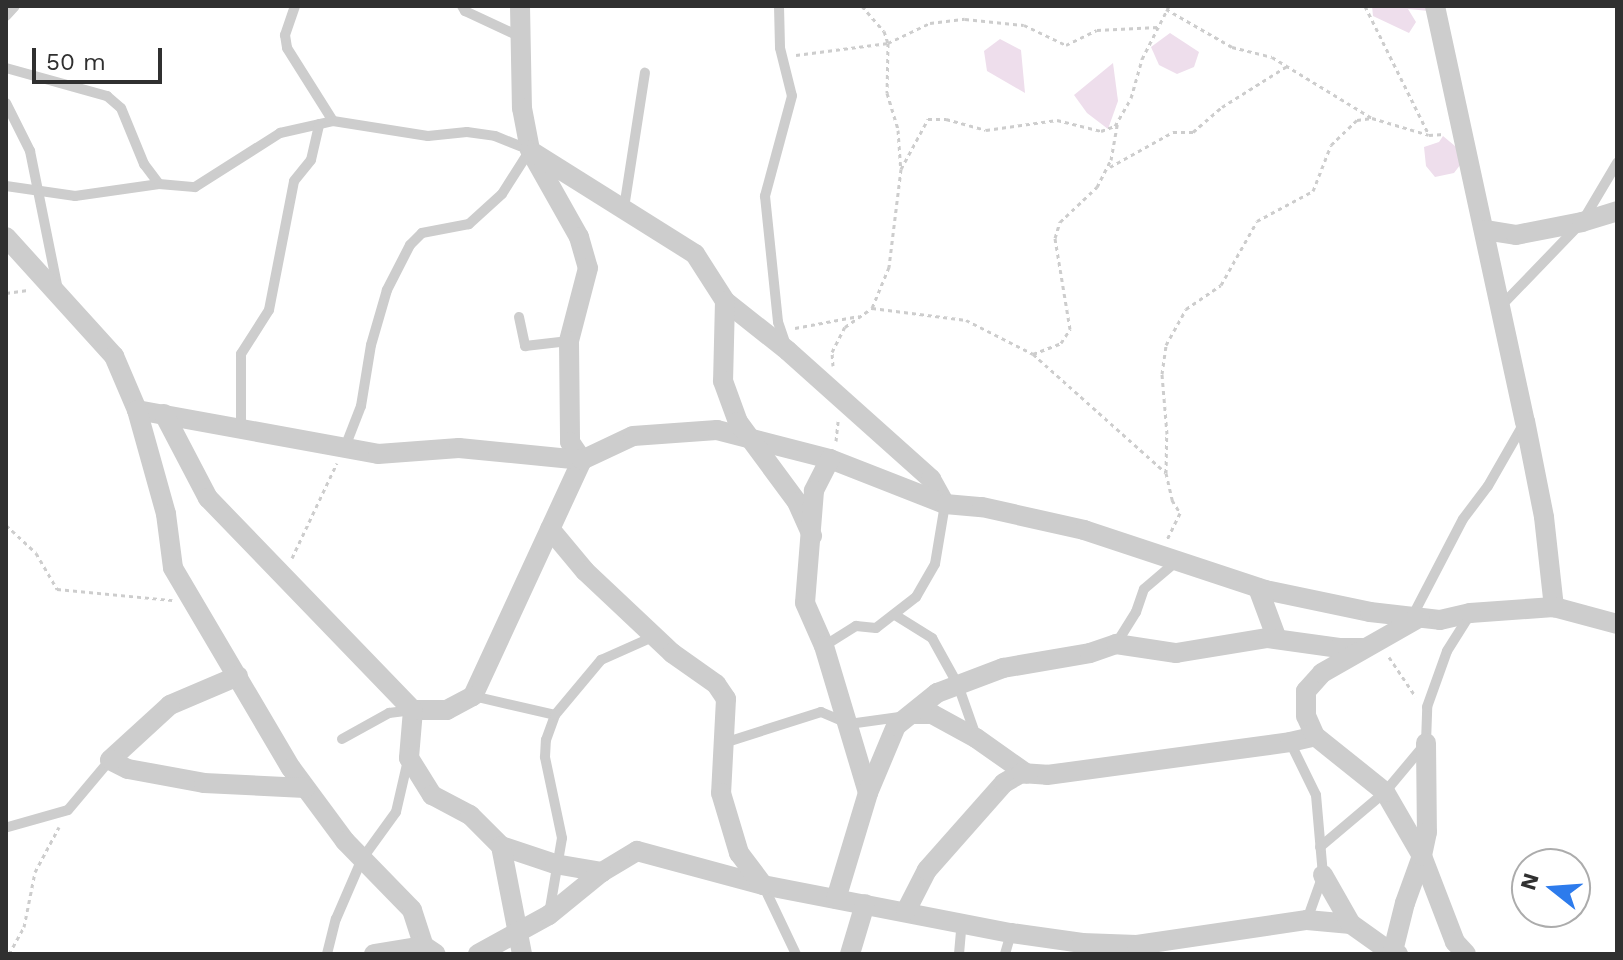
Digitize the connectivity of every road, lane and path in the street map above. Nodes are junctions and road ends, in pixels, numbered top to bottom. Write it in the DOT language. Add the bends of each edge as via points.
graph roads {
  1 [pos="15,6"];
  2 [pos="295,6"];
  3 [pos="462,6"];
  4 [pos="520,6"];
  5 [pos="537,6"];
  6 [pos="779,6"];
  7 [pos="862,6"];
  8 [pos="1365,6"];
  9 [pos="1435,6"];
  10 [pos="1168,8"];
  11 [pos="6,16"];
  12 [pos="1158,27"];
  13 [pos="521,37"];
  14 [pos="888,43"];
  15 [pos="782,57"];
  16 [pos="1287,66"];
  17 [pos="6,68"];
  18 [pos="645,73"];
  19 [pos="6,103"];
  20 [pos="1372,118"];
  21 [pos="1118,120"];
  22 [pos="333,121"];
  23 [pos="319,124"];
  24 [pos="1461,132"];
  25 [pos="1429,135"];
  26 [pos="530,150"];
  27 [pos="1617,163"];
  28 [pos="901,169"];
  29 [pos="1107,169"];
  30 [pos="159,184"];
  31 [pos="6,186"];
  32 [pos="38,191"];
  33 [pos="624,208"];
  34 [pos="1617,211"];
  35 [pos="1582,222"];
  36 [pos="1485,230"];
  37 [pos="6,237"];
  38 [pos="59,296"];
  39 [pos="725,301"];
  40 [pos="1500,307"];
  41 [pos="872,308"];
  42 [pos="862,315"];
  43 [pos="519,317"];
  44 [pos="780,330"];
  45 [pos="569,341"];
  46 [pos="788,351"];
  47 [pos="1033,354"];
  48 [pos="833,393"];
  49 [pos="137,410"];
  50 [pos="164,414"];
  51 [pos="1525,421"];
  52 [pos="241,428"];
  53 [pos="748,438"];
  54 [pos="345,447"];
  55 [pos="830,459"];
  56 [pos="582,460"];
  57 [pos="1166,473"];
  58 [pos="945,504"];
  59 [pos="6,525"];
  60 [pos="550,529"];
  61 [pos="812,536"];
  62 [pos="1169,558"];
  63 [pos="283,576"];
  64 [pos="1258,588"];
  65 [pos="195,603"];
  66 [pos="1554,607"];
  67 [pos="1470,613"];
  68 [pos="895,615"];
  69 [pos="1416,617"];
  70 [pos="1617,624"];
  71 [pos="655,636"];
  72 [pos="1277,639"];
  73 [pos="1116,644"];
  74 [pos="824,646"];
  75 [pos="1362,648"];
  76 [pos="238,676"];
  77 [pos="958,685"];
  78 [pos="473,696"];
  79 [pos="413,710"];
  80 [pos="913,714"];
  81 [pos="555,715"];
  82 [pos="849,724"];
  83 [pos="1315,736"];
  84 [pos="976,738"];
  85 [pos="342,739"];
  86 [pos="1290,742"];
  87 [pos="1426,743"];
  88 [pos="722,744"];
  89 [pos="409,758"];
  90 [pos="110,760"];
  91 [pos="1027,774"];
  92 [pos="305,788"];
  93 [pos="1385,792"];
  94 [pos="868,793"];
  95 [pos="68,810"];
  96 [pos="8,827"];
  97 [pos="501,846"];
  98 [pos="1320,847"];
  99 [pos="1422,856"];
  100 [pos="362,859"];
  101 [pos="555,864"];
  102 [pos="602,872"];
  103 [pos="1323,875"];
  104 [pos="763,885"];
  105 [pos="836,899"];
  106 [pos="865,904"];
  107 [pos="906,911"];
  108 [pos="549,915"];
  109 [pos="1307,920"];
  110 [pos="962,921"];
  111 [pos="1351,924"];
  112 [pos="1011,933"];
  113 [pos="521,944"];
  114 [pos="1460,950"];
  115 [pos="434,952"];
  116 [pos="1395,953"];
  117 [pos="9,954"];
  118 [pos="327,954"];
  119 [pos="374,954"];
  120 [pos="478,954"];
  121 [pos="531,954"];
  122 [pos="796,954"];
  123 [pos="850,954"];
  124 [pos="959,954"];
  125 [pos="1005,954"];
  1 -- 11 [label="lane"];
  2 -- 22 [label="lane" via="285,35 287,48"];
  3 -- 13 [label="lane"];
  4 -- 13 [label="street"];
  5 -- 13 [label="street"];
  6 -- 15 [label="lane"];
  7 -- 14 [label="path"];
  8 -- 25 [label="path"];
  9 -- 24 [label="street"];
  10 -- 12 [label="path"];
  10 -- 16 [label="path" via="1232,47"];
  12 -- 14 [label="path" via="1097,30 1066,45 1024,25 965,19 930,23"];
  12 -- 21 [label="path"];
  13 -- 26 [label="street" via="522,108"];
  14 -- 15 [label="path"];
  14 -- 28 [label="path" via="887,93 898,130"];
  15 -- 44 [label="lane" via="792,96 765,196"];
  16 -- 20 [label="path"];
  16 -- 29 [label="path" via="1193,132 1173,132"];
  17 -- 30 [label="lane" via="107,96 121,108 144,164"];
  18 -- 33 [label="lane"];
  19 -- 32 [label="lane" via="30,151"];
  20 -- 25 [label="path"];
  20 -- 57 [label="path" via="1357,120 1331,145 1313,191 1257,221 1221,285 1186,309 1166,345 1162,374"];
  21 -- 28 [label="path" via="1101,131 1057,120 986,130 928,119"];
  21 -- 29 [label="path"];
  22 -- 23 [label="lane"];
  22 -- 26 [label="lane" via="428,136 481,134"];
  23 -- 30 [label="lane" via="280,133 195,187"];
  23 -- 52 [label="lane" via="311,160 294,181 269,310 241,354"];
  24 -- 25 [label="path"];
  24 -- 36 [label="street"];
  26 -- 33 [label="street"];
  26 -- 45 [label="street" via="579,237 588,268"];
  26 -- 54 [label="lane" via="502,194 469,224 422,233 410,245 387,290 361,406"];
  27 -- 35 [label="lane"];
  28 -- 41 [label="path" via="889,267"];
  29 -- 47 [label="path" via="1097,187 1060,222 1055,238 1070,329 1061,343"];
  30 -- 32 [label="lane" via="75,196"];
  31 -- 32 [label="lane"];
  32 -- 38 [label="lane"];
  33 -- 39 [label="street" via="695,254"];
  34 -- 35 [label="street"];
  35 -- 36 [label="street" via="1516,235"];
  35 -- 40 [label="lane"];
  36 -- 40 [label="street"];
  37 -- 38 [label="street"];
  38 -- 49 [label="street" via="114,356"];
  39 -- 46 [label="street"];
  39 -- 53 [label="street" via="723,381"];
  40 -- 51 [label="street"];
  41 -- 42 [label="path"];
  41 -- 47 [label="path" via="966,320"];
  42 -- 44 [label="path"];
  42 -- 48 [label="path" via="845,327 832,352"];
  43 -- 45 [label="lane" via="525,346"];
  44 -- 46 [label="lane"];
  45 -- 56 [label="street" via="570,442"];
  46 -- 48 [label="street"];
  47 -- 57 [label="path"];
  48 -- 55 [label="path" via="840,430"];
  48 -- 58 [label="street" via="931,479"];
  49 -- 50 [label="street"];
  49 -- 65 [label="street" via="166,514 173,568"];
  50 -- 52 [label="street"];
  50 -- 63 [label="street" via="208,498"];
  51 -- 66 [label="street"];
  51 -- 69 [label="lane" via="1463,519"];
  52 -- 54 [label="street"];
  53 -- 55 [label="street"];
  53 -- 56 [label="street" via="717,430 633,436"];
  53 -- 61 [label="street" via="797,502"];
  54 -- 56 [label="street" via="378,454 459,448"];
  54 -- 63 [label="path"];
  55 -- 58 [label="street"];
  55 -- 61 [label="street" via="814,491"];
  56 -- 60 [label="street"];
  57 -- 62 [label="path" via="1180,513"];
  58 -- 62 [label="street" via="1084,530"];
  58 -- 68 [label="lane" via="935,564 916,597"];
  59 -- 65 [label="path" via="36,553 57,589"];
  60 -- 71 [label="street" via="585,571"];
  60 -- 78 [label="street"];
  61 -- 74 [label="street" via="805,603"];
  62 -- 64 [label="street"];
  62 -- 73 [label="lane" via="1144,589"];
  63 -- 79 [label="street"];
  64 -- 69 [label="street"];
  64 -- 72 [label="street"];
  65 -- 76 [label="street"];
  66 -- 67 [label="street"];
  66 -- 70 [label="street"];
  67 -- 69 [label="street" via="1440,620"];
  67 -- 87 [label="lane" via="1447,651 1427,707"];
  68 -- 74 [label="lane" via="876,628 856,626"];
  68 -- 77 [label="lane" via="932,638"];
  69 -- 75 [label="street"];
  71 -- 81 [label="lane" via="601,660"];
  71 -- 88 [label="street" via="716,684 726,699"];
  72 -- 73 [label="street" via="1176,653"];
  72 -- 75 [label="street"];
  73 -- 77 [label="street" via="1003,668"];
  74 -- 82 [label="street"];
  75 -- 83 [label="street" via="1322,673 1306,691 1306,716"];
  76 -- 90 [label="street" via="170,705"];
  76 -- 92 [label="street"];
  77 -- 80 [label="street" via="937,693"];
  77 -- 84 [label="lane"];
  78 -- 79 [label="street" via="447,710"];
  78 -- 81 [label="lane"];
  79 -- 85 [label="lane" via="389,713"];
  79 -- 89 [label="street"];
  80 -- 82 [label="lane"];
  80 -- 84 [label="street" via="932,714"];
  80 -- 94 [label="street" via="896,726"];
  81 -- 101 [label="lane" via="545,757 562,838"];
  82 -- 88 [label="lane" via="821,712"];
  82 -- 94 [label="street"];
  83 -- 86 [label="street"];
  83 -- 93 [label="street"];
  84 -- 91 [label="street"];
  86 -- 91 [label="street"];
  86 -- 98 [label="lane" via="1316,795"];
  87 -- 93 [label="lane"];
  87 -- 99 [label="street" via="1427,832"];
  88 -- 104 [label="street" via="726,815 739,853"];
  89 -- 97 [label="street" via="432,795 470,815"];
  89 -- 100 [label="lane" via="396,812"];
  90 -- 92 [label="street" via="128,769 204,783"];
  90 -- 95 [label="lane"];
  91 -- 107 [label="street" via="1004,783 965,825 927,870"];
  92 -- 100 [label="street"];
  93 -- 98 [label="lane"];
  93 -- 99 [label="street"];
  94 -- 105 [label="street"];
  95 -- 96 [label="lane"];
  95 -- 117 [label="path" via="35,872 24,927"];
  97 -- 101 [label="street"];
  97 -- 113 [label="street"];
  98 -- 103 [label="lane"];
  99 -- 114 [label="street"];
  99 -- 116 [label="street"];
  100 -- 115 [label="street" via="412,910"];
  100 -- 118 [label="lane"];
  101 -- 102 [label="street"];
  101 -- 108 [label="lane"];
  102 -- 104 [label="street" via="637,851"];
  102 -- 108 [label="street"];
  103 -- 109 [label="lane"];
  103 -- 111 [label="street"];
  104 -- 105 [label="street"];
  104 -- 122 [label="lane"];
  105 -- 106 [label="street"];
  106 -- 107 [label="street"];
  106 -- 123 [label="street"];
  107 -- 110 [label="street"];
  108 -- 113 [label="street"];
  108 -- 121 [label="street"];
  109 -- 111 [label="street"];
  109 -- 112 [label="street" via="1137,945"];
  110 -- 112 [label="street"];
  110 -- 124 [label="lane"];
  111 -- 116 [label="street"];
  112 -- 125 [label="lane"];
  113 -- 120 [label="street"];
  115 -- 119 [label="street"];
}
